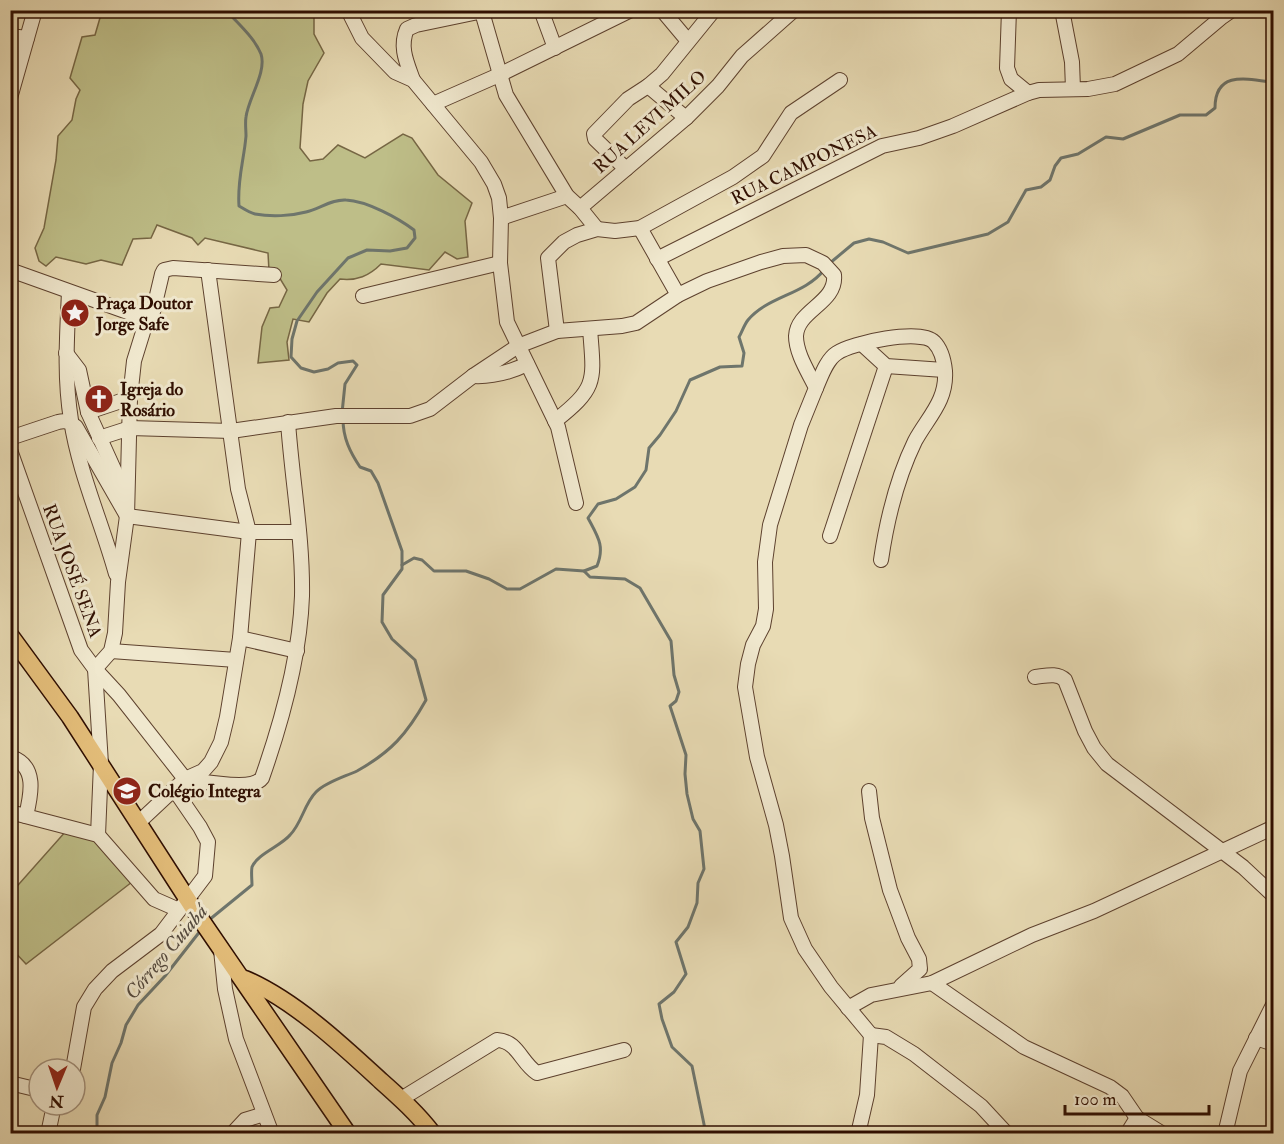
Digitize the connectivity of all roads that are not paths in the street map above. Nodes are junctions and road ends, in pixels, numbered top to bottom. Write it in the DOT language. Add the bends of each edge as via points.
graph roads {
  1 [pos="35,10"];
  2 [pos="348,10"];
  3 [pos="541,10"];
  4 [pos="632,10"];
  5 [pos="662,10"];
  6 [pos="714,10"];
  7 [pos="794,10"];
  8 [pos="1009,10"];
  9 [pos="1062,10"];
  10 [pos="1232,10"];
  11 [pos="485,11"];
  12 [pos="10,36"];
  13 [pos="27,38"];
  14 [pos="688,41"];
  15 [pos="555,48"];
  16 [pos="404,52"];
  17 [pos="380,58"];
  18 [pos="499,75"];
  19 [pos="413,80"];
  20 [pos="840,80"];
  21 [pos="648,86"];
  22 [pos="1073,89"];
  23 [pos="1028,93"];
  24 [pos="11,94"];
  25 [pos="433,104"];
  26 [pos="686,118"];
  27 [pos="626,169"];
  28 [pos="567,196"];
  29 [pos="580,208"];
  30 [pos="501,218"];
  31 [pos="640,228"];
  32 [pos="597,229"];
  33 [pos="657,258"];
  34 [pos="500,263"];
  35 [pos="10,270"];
  36 [pos="208,270"];
  37 [pos="274,274"];
  38 [pos="69,292"];
  39 [pos="678,295"];
  40 [pos="363,296"];
  41 [pos="147,319"];
  42 [pos="590,329"];
  43 [pos="557,331"];
  44 [pos="862,344"];
  45 [pos="518,346"];
  46 [pos="66,353"];
  47 [pos="527,364"];
  48 [pos="886,366"];
  49 [pos="944,370"];
  50 [pos="473,376"];
  51 [pos="816,388"];
  52 [pos="130,398"];
  53 [pos="88,412"];
  54 [pos="555,421"];
  55 [pos="288,422"];
  56 [pos="71,423"];
  57 [pos="130,428"];
  58 [pos="231,431"];
  59 [pos="10,438"];
  60 [pos="99,438"];
  61 [pos="10,450"];
  62 [pos="128,499"];
  63 [pos="576,503"];
  64 [pos="127,516"];
  65 [pos="249,532"];
  66 [pos="299,532"];
  67 [pos="830,536"];
  68 [pos="881,560"];
  69 [pos="118,582"];
  70 [pos="10,635"];
  71 [pos="240,638"];
  72 [pos="111,651"];
  73 [pos="297,651"];
  74 [pos="236,660"];
  75 [pos="95,669"];
  76 [pos="1035,677"];
  77 [pos="10,757"];
  78 [pos="101,765"];
  79 [pos="185,779"];
  80 [pos="174,789"];
  81 [pos="869,791"];
  82 [pos="10,812"];
  83 [pos="26,816"];
  84 [pos="138,823"];
  85 [pos="1274,827"];
  86 [pos="99,835"];
  87 [pos="1220,850"];
  88 [pos="1274,896"];
  89 [pos="183,905"];
  90 [pos="218,944"];
  91 [pos="241,977"];
  92 [pos="932,983"];
  93 [pos="225,989"];
  94 [pos="897,989"];
  95 [pos="1274,1003"];
  96 [pos="848,1008"];
  97 [pos="871,1035"];
  98 [pos="1256,1038"];
  99 [pos="1274,1044"];
  100 [pos="624,1050"];
  101 [pos="75,1057"];
  102 [pos="10,1083"];
  103 [pos="27,1087"];
  104 [pos="401,1100"];
  105 [pos="264,1114"];
  106 [pos="52,1117"];
  107 [pos="1137,1118"];
  108 [pos="48,1134"];
  109 [pos="232,1134"];
  110 [pos="272,1134"];
  111 [pos="348,1134"];
  112 [pos="433,1134"];
  113 [pos="858,1134"];
  114 [pos="1007,1134"];
  115 [pos="1127,1134"];
  116 [pos="1163,1134"];
  117 [pos="1225,1134"];
  1 -- 13 [label="street"];
  2 -- 17 [label="street" via="362,38"];
  3 -- 15 [label="street"];
  4 -- 15 [label="street"];
  5 -- 14 [label="street"];
  6 -- 14 [label="street"];
  7 -- 26 [label="street, RUA LEVI MILO" via="742,56"];
  8 -- 23 [label="street" via="1007,68 1011,79"];
  9 -- 22 [label="street"];
  10 -- 22 [label="street, RUA CAMPONESA" via="1178,54 1104,88"];
  11 -- 16 [label="street" via="407,29"];
  11 -- 18 [label="street"];
  12 -- 13 [label="street"];
  13 -- 24 [label="street"];
  14 -- 21 [label="street"];
  15 -- 18 [label="street"];
  16 -- 17 [label="street"];
  16 -- 19 [label="street"];
  17 -- 19 [label="street" via="395,72"];
  18 -- 25 [label="street"];
  18 -- 28 [label="street" via="506,95"];
  19 -- 25 [label="street"];
  20 -- 31 [label="street" via="791,113 771,146 754,163"];
  21 -- 26 [label="street"];
  21 -- 27 [label="street" via="628,99 594,134"];
  22 -- 23 [label="street, RUA CAMPONESA"];
  23 -- 33 [label="street, RUA CAMPONESA" via="952,126 882,146"];
  25 -- 30 [label="street" via="494,184"];
  26 -- 27 [label="street, RUA LEVI MILO"];
  27 -- 29 [label="street, RUA LEVI MILO"];
  28 -- 29 [label="street"];
  28 -- 30 [label="street"];
  29 -- 32 [label="street"];
  30 -- 34 [label="street"];
  31 -- 32 [label="street"];
  31 -- 33 [label="street"];
  32 -- 43 [label="street" via="564,242 548,258"];
  33 -- 39 [label="street"];
  34 -- 40 [label="street"];
  34 -- 45 [label="street" via="507,321"];
  35 -- 38 [label="street"];
  36 -- 37 [label="street"];
  36 -- 41 [label="street" via="164,270 153,312"];
  36 -- 58 [label="street"];
  38 -- 41 [label="street"];
  38 -- 46 [label="street"];
  39 -- 42 [label="street" via="636,323"];
  39 -- 51 [label="street" via="707,281 783,256 806,255 823,263 834,275 833,288 801,323 796,338"];
  41 -- 52 [label="street" via="134,361"];
  42 -- 43 [label="street"];
  42 -- 54 [label="street" via="591,382 577,403"];
  43 -- 45 [label="street"];
  44 -- 48 [label="street"];
  44 -- 49 [label="street" via="920,335 933,340"];
  44 -- 51 [label="street" via="834,354"];
  45 -- 47 [label="street"];
  45 -- 50 [label="street"];
  46 -- 53 [label="street" via="79,370"];
  46 -- 56 [label="street"];
  47 -- 50 [label="street" via="498,375"];
  47 -- 54 [label="street"];
  48 -- 49 [label="street"];
  48 -- 67 [label="street"];
  49 -- 68 [label="street" via="940,404 915,441 895,492"];
  50 -- 55 [label="street" via="419,414 343,415"];
  51 -- 96 [label="street" via="770,525 765,562 766,609 753,645 745,687 757,757 776,825 790,918 805,949"];
  52 -- 53 [label="street"];
  52 -- 57 [label="street"];
  53 -- 60 [label="street"];
  54 -- 63 [label="street"];
  55 -- 58 [label="street"];
  55 -- 66 [label="street"];
  56 -- 59 [label="street" via="58,422"];
  56 -- 64 [label="street"];
  56 -- 69 [label="street"];
  57 -- 58 [label="street"];
  57 -- 60 [label="street"];
  57 -- 62 [label="street"];
  58 -- 65 [label="street" via="238,489"];
  60 -- 62 [label="street"];
  61 -- 75 [label="street, RUA JOSÉ SENA" via="81,650"];
  62 -- 64 [label="street"];
  64 -- 65 [label="street"];
  64 -- 69 [label="street"];
  65 -- 66 [label="street"];
  65 -- 71 [label="street"];
  66 -- 73 [label="street" via="302,595"];
  69 -- 72 [label="street"];
  70 -- 78 [label="main road"];
  71 -- 73 [label="street"];
  71 -- 74 [label="street"];
  72 -- 74 [label="street"];
  72 -- 75 [label="street"];
  73 -- 79 [label="street" via="274,745 258,782 231,785"];
  74 -- 79 [label="street" via="221,742 203,771"];
  75 -- 78 [label="street"];
  75 -- 79 [label="street, RUA JOSÉ SENA"];
  76 -- 87 [label="street" via="1057,675 1065,680 1094,748 1107,764"];
  77 -- 83 [label="street" via="24,766 31,781"];
  78 -- 84 [label="main road"];
  78 -- 86 [label="street"];
  79 -- 80 [label="street"];
  80 -- 84 [label="street"];
  80 -- 89 [label="street" via="208,842 205,876"];
  81 -- 94 [label="street" via="890,890 919,959 920,969 915,976"];
  82 -- 83 [label="street"];
  83 -- 86 [label="street"];
  84 -- 89 [label="main road"];
  85 -- 87 [label="street"];
  86 -- 89 [label="street" via="154,899"];
  87 -- 88 [label="street"];
  87 -- 92 [label="street"];
  89 -- 90 [label="main road" via="197,914"];
  89 -- 101 [label="street" via="153,942 112,971 95,989 84,1007"];
  90 -- 91 [label="main road"];
  90 -- 93 [label="street"];
  91 -- 93 [label="street"];
  91 -- 104 [label="main road" via="291,1005"];
  91 -- 111 [label="main road"];
  92 -- 94 [label="street"];
  92 -- 107 [label="street" via="1024,1047 1110,1087 1122,1096"];
  93 -- 105 [label="street" via="236,1039"];
  94 -- 96 [label="street" via="871,995"];
  95 -- 98 [label="street"];
  96 -- 97 [label="street"];
  97 -- 113 [label="street" via="867,1095"];
  97 -- 114 [label="street" via="886,1037 914,1054 981,1106"];
  98 -- 99 [label="street"];
  98 -- 117 [label="street" via="1240,1071"];
  100 -- 104 [label="street" via="537,1073 511,1044 497,1040"];
  102 -- 103 [label="street"];
  104 -- 112 [label="main road"];
  105 -- 109 [label="street" via="245,1120"];
  105 -- 110 [label="street"];
  106 -- 108 [label="street"];
  107 -- 115 [label="street"];
  107 -- 116 [label="street"];
}
